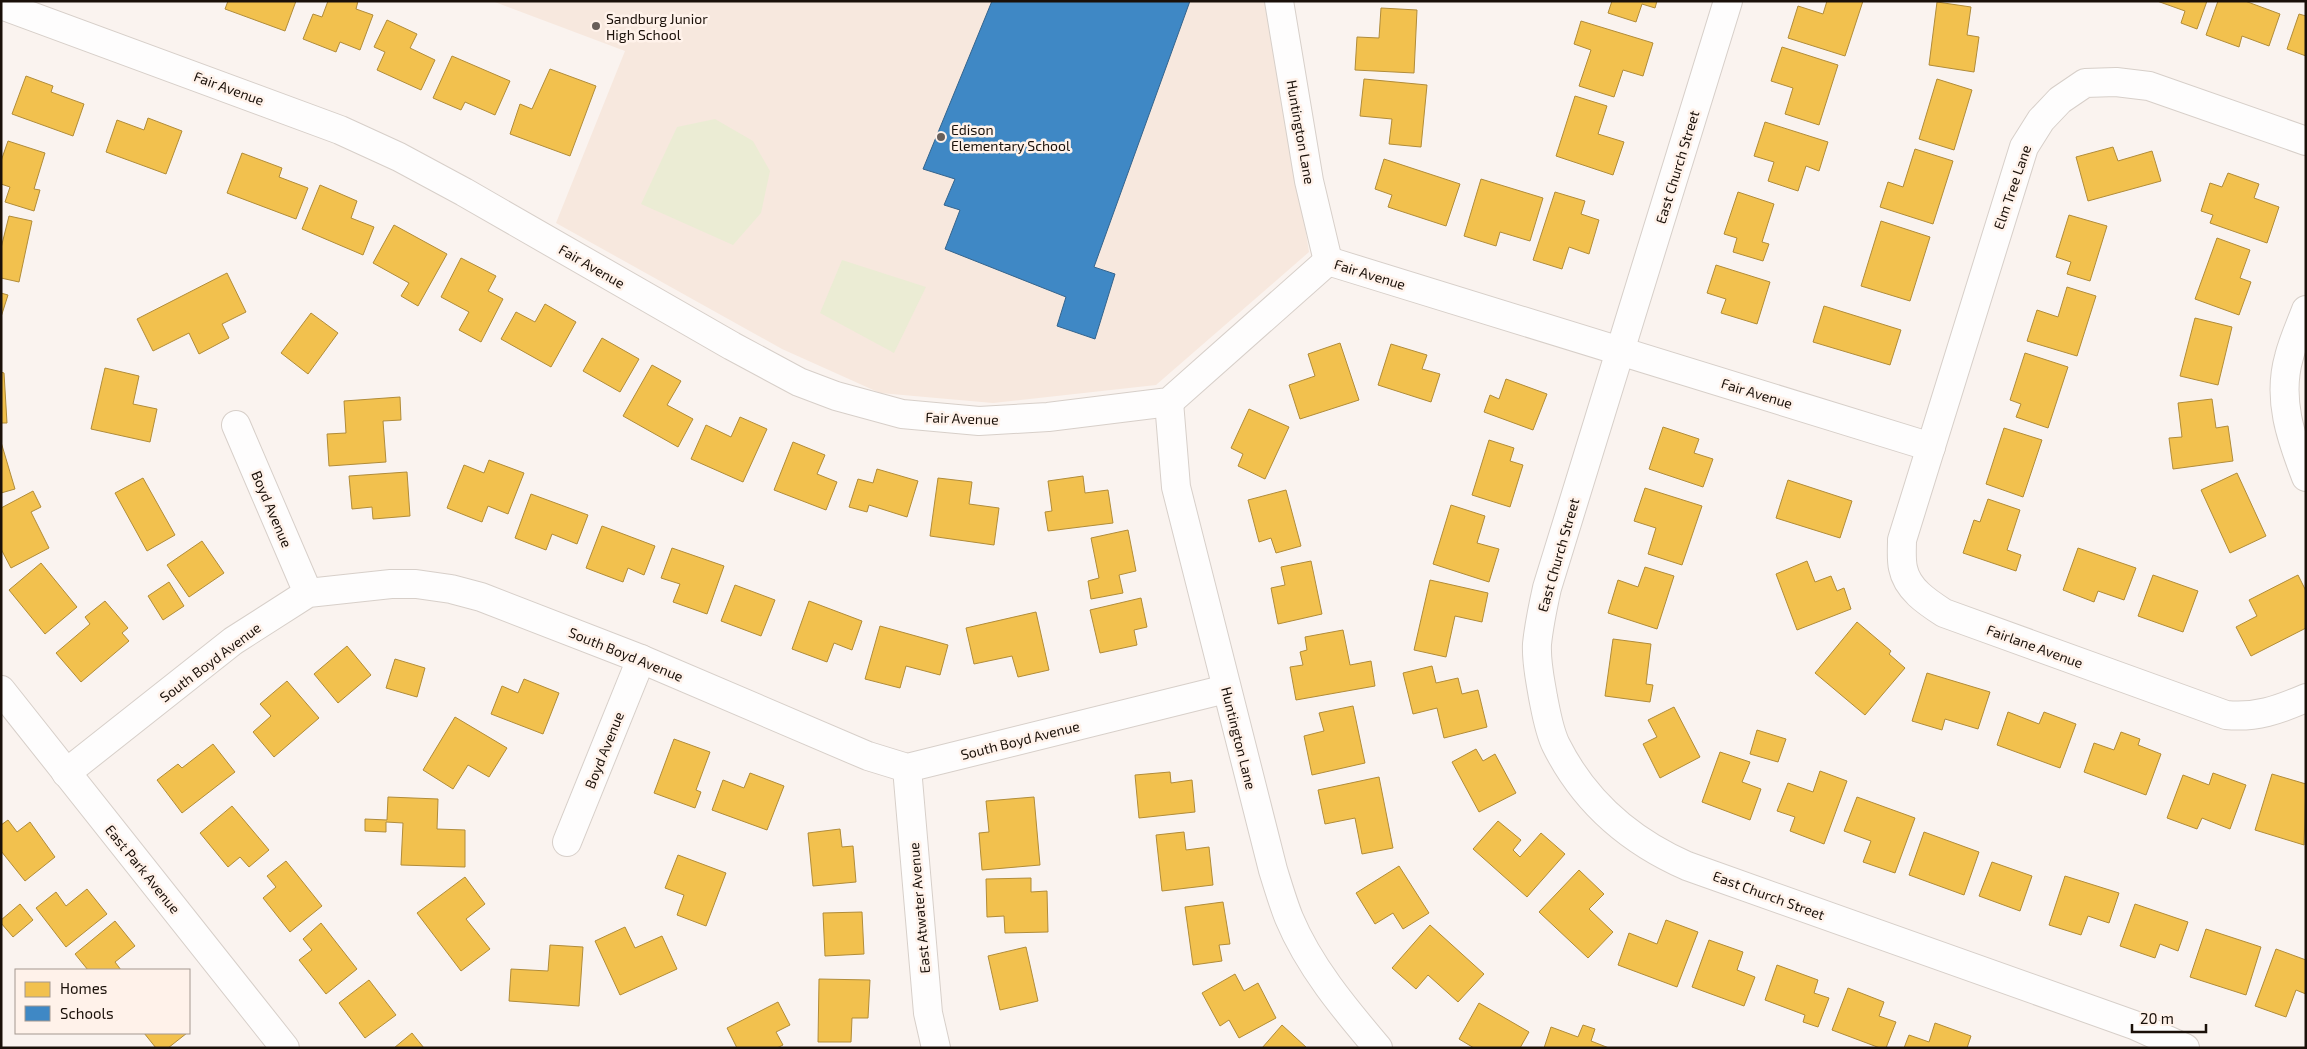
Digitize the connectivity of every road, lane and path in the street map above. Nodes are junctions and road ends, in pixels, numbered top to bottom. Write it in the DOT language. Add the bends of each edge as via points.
graph roads {
  1 [pos="1279,1"];
  2 [pos="1728,1"];
  3 [pos="1,5"];
  4 [pos="2306,141"];
  5 [pos="1328,261"];
  6 [pos="2306,310"];
  7 [pos="1620,351"];
  8 [pos="1169,402"];
  9 [pos="236,425"];
  10 [pos="1932,447"];
  11 [pos="2306,477"];
  12 [pos="308,593"];
  13 [pos="640,658"];
  14 [pos="1226,689"];
  15 [pos="1,690"];
  16 [pos="2306,698"];
  17 [pos="907,768"];
  18 [pos="66,773"];
  19 [pos="567,842"];
  20 [pos="285,1048"];
  21 [pos="936,1048"];
  22 [pos="1378,1048"];
  23 [pos="2185,1048"];
  1 -- 5 [label="street, Huntington Lane" via="1308,181"];
  2 -- 7 [label="street, East Church Street"];
  3 -- 8 [label="street, Fair Avenue" via="340,130 399,158 799,382 836,396 902,414 979,421 1048,417"];
  4 -- 10 [label="street, Elm Tree Lane" via="2149,86 2085,82 2060,100 2041,120 2024,147"];
  5 -- 7 [label="street, Fair Avenue"];
  5 -- 8 [label="street, Fair Avenue"];
  6 -- 11 [label="street" via="2288,358 2284,395 2291,438"];
  7 -- 10 [label="street, Fair Avenue"];
  7 -- 23 [label="street, East Church Street" via="1547,588 1537,645 1538,673 1555,744 1597,805 1635,839 1687,866 2134,1025"];
  8 -- 14 [label="street, Huntington Lane" via="1176,487"];
  9 -- 12 [label="street, Boyd Avenue"];
  10 -- 16 [label="street, Fairlane Avenue" via="1902,540 1902,568 1910,585 1924,600 1944,613 2226,715 2253,716 2274,712"];
  12 -- 13 [label="street, South Boyd Avenue" via="392,584 451,589 481,597"];
  12 -- 18 [label="street, South Boyd Avenue" via="233,641"];
  13 -- 17 [label="street, South Boyd Avenue" via="868,756"];
  13 -- 19 [label="street, Boyd Avenue"];
  14 -- 17 [label="street, South Boyd Avenue"];
  14 -- 22 [label="street, Huntington Lane" via="1273,870 1290,919 1343,1007"];
  15 -- 18 [label="street, East Park Avenue"];
  17 -- 21 [label="street, East Atwater Avenue" via="928,1013"];
  18 -- 20 [label="street, East Park Avenue"];
}
